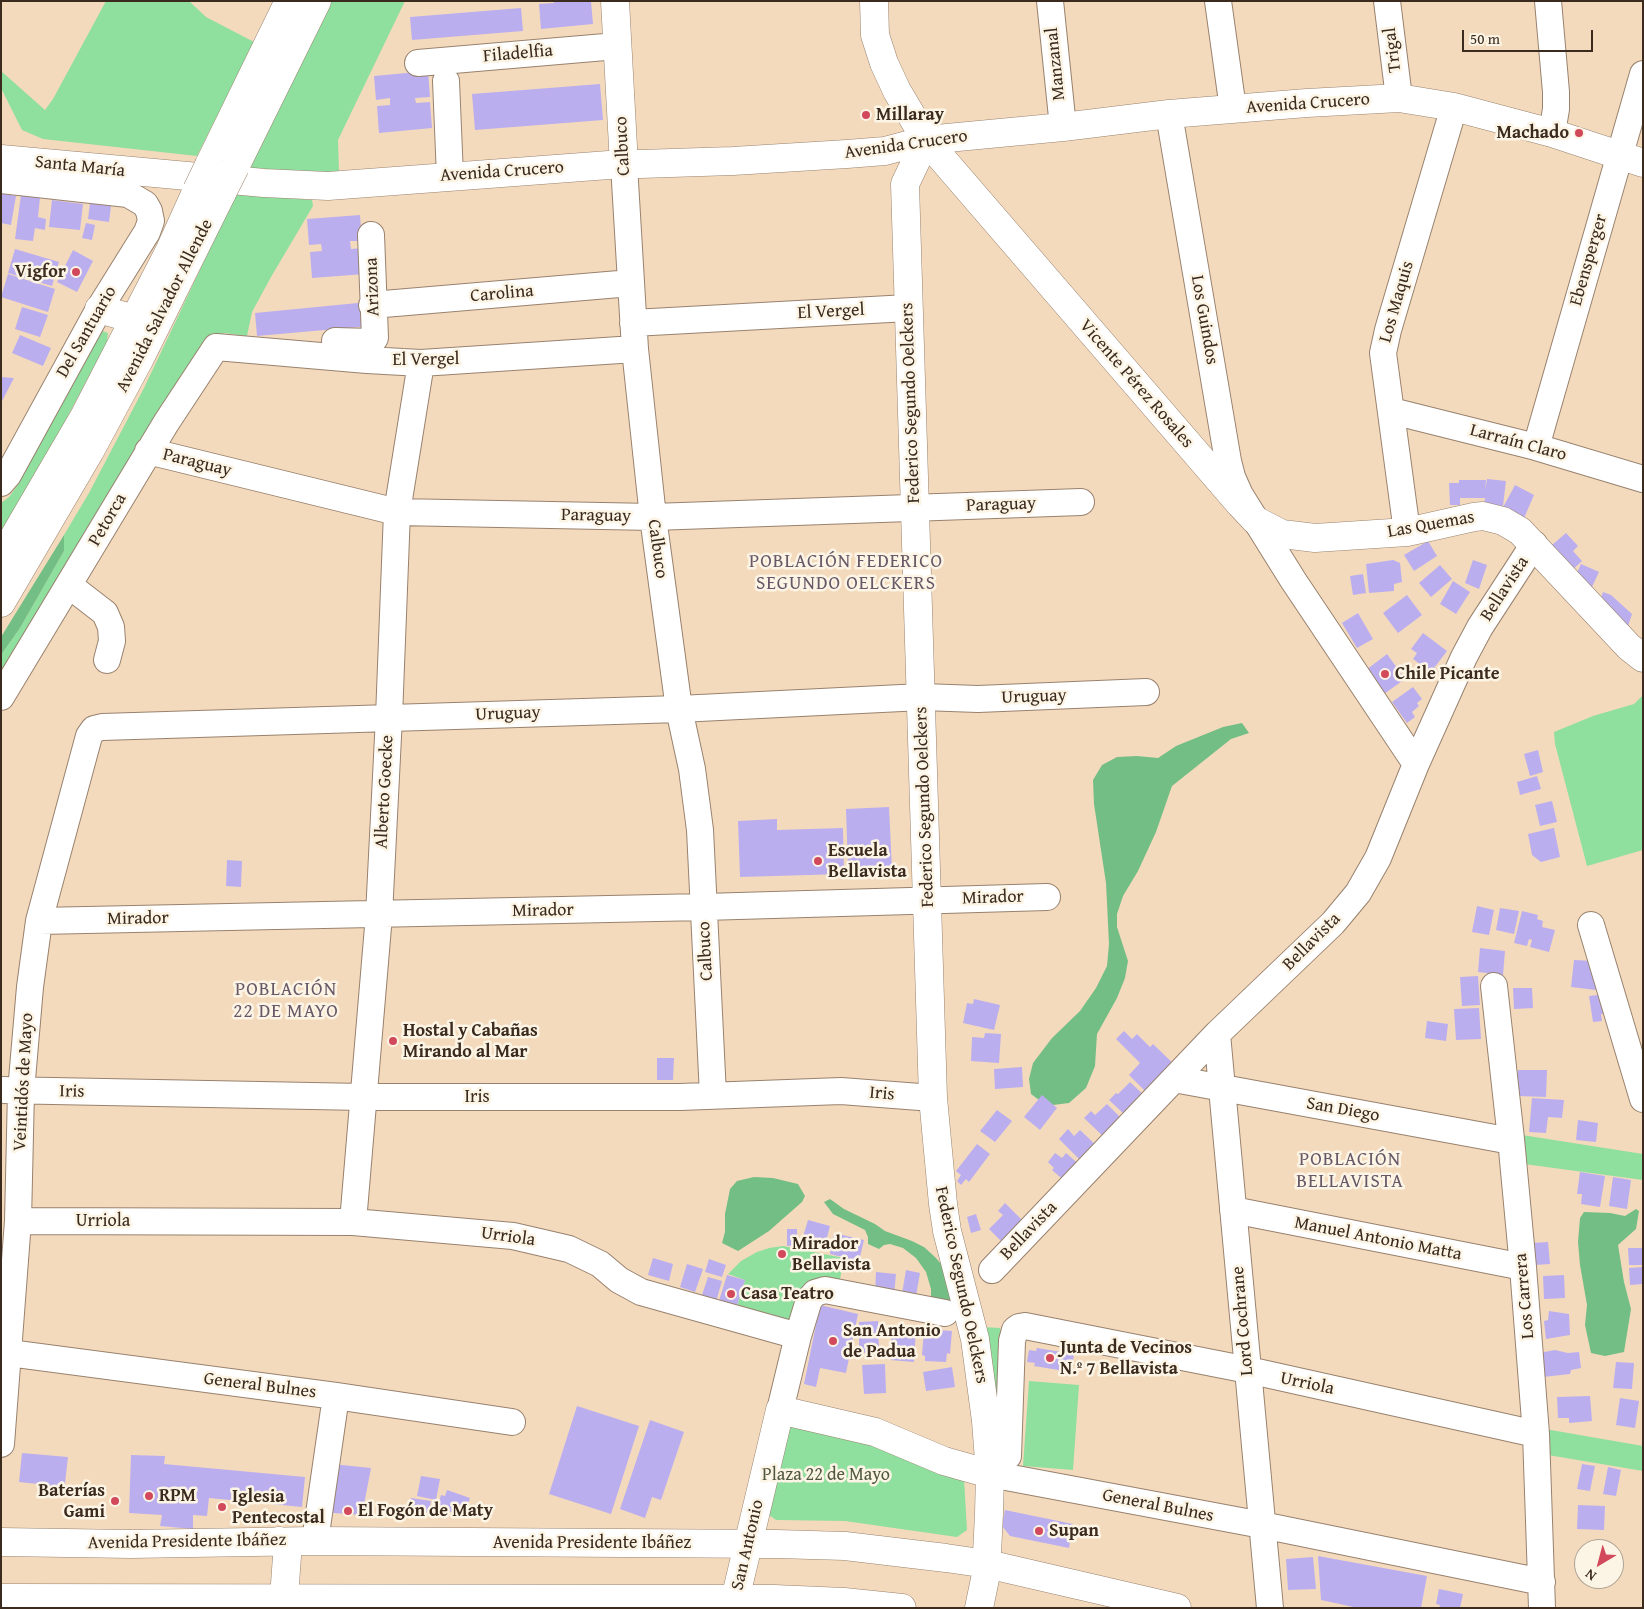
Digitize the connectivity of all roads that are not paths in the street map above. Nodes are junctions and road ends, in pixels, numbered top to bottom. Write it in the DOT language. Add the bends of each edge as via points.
graph roads {
  1 [pos="289,1"];
  2 [pos="316,1"];
  3 [pos="615,1"];
  4 [pos="874,1"];
  5 [pos="1050,1"];
  6 [pos="1218,1"];
  7 [pos="1387,1"];
  8 [pos="1548,1"];
  9 [pos="617,46"];
  10 [pos="418,62"];
  11 [pos="1643,74"];
  12 [pos="446,81"];
  13 [pos="1399,98"];
  14 [pos="1454,108"];
  15 [pos="1233,109"];
  16 [pos="1170,114"];
  17 [pos="1063,127"];
  18 [pos="1552,133"];
  19 [pos="926,140"];
  20 [pos="1,159"];
  21 [pos="1631,159"];
  22 [pos="624,165"];
  23 [pos="222,166"];
  24 [pos="160,174"];
  25 [pos="450,176"];
  26 [pos="1,180"];
  27 [pos="210,191"];
  28 [pos="120,193"];
  29 [pos="372,235"];
  30 [pos="631,283"];
  31 [pos="372,305"];
  32 [pos="908,308"];
  33 [pos="99,309"];
  34 [pos="134,319"];
  35 [pos="634,323"];
  36 [pos="307,341"];
  37 [pos="218,346"];
  38 [pos="635,350"];
  39 [pos="421,363"];
  40 [pos="1392,411"];
  41 [pos="1536,447"];
  42 [pos="148,451"];
  43 [pos="1643,479"];
  44 [pos="1,483"];
  45 [pos="1081,502"];
  46 [pos="914,507"];
  47 [pos="397,512"];
  48 [pos="653,517"];
  49 [pos="1255,520"];
  50 [pos="1407,532"];
  51 [pos="1534,544"];
  52 [pos="1,559"];
  53 [pos="70,586"];
  54 [pos="1,603"];
  55 [pos="1643,658"];
  56 [pos="107,660"];
  57 [pos="1117,679"];
  58 [pos="1146,692"];
  59 [pos="1,697"];
  60 [pos="922,697"];
  61 [pos="679,709"];
  62 [pos="389,717"];
  63 [pos="94,729"];
  64 [pos="1416,764"];
  65 [pos="1047,897"];
  66 [pos="928,900"];
  67 [pos="704,907"];
  68 [pos="379,915"];
  69 [pos="39,921"];
  70 [pos="1591,925"];
  71 [pos="1494,986"];
  72 [pos="1217,1034"];
  73 [pos="1174,1079"];
  74 [pos="1222,1088"];
  75 [pos="11,1090"];
  76 [pos="713,1095"];
  77 [pos="363,1097"];
  78 [pos="933,1098"];
  79 [pos="1643,1099"];
  80 [pos="1512,1141"];
  81 [pos="1233,1210"];
  82 [pos="18,1221"];
  83 [pos="353,1222"];
  84 [pos="1523,1267"];
  85 [pos="992,1270"];
  86 [pos="945,1312"];
  87 [pos="1019,1327"];
  88 [pos="798,1336"];
  89 [pos="9,1353"];
  90 [pos="1248,1370"];
  91 [pos="336,1396"];
  92 [pos="780,1410"];
  93 [pos="512,1422"];
  94 [pos="1536,1434"];
  95 [pos="1,1444"];
  96 [pos="990,1474"];
  97 [pos="1262,1525"];
  98 [pos="279,1541"];
  99 [pos="316,1541"];
  100 [pos="1,1542"];
  101 [pos="748,1544"];
  102 [pos="987,1564"];
  103 [pos="1542,1595"];
  104 [pos="3,1597"];
  105 [pos="197,1603"];
  106 [pos="283,1603"];
  107 [pos="389,1603"];
  108 [pos="734,1604"];
  109 [pos="902,1608"];
  110 [pos="980,1608"];
  111 [pos="1177,1608"];
  112 [pos="1270,1608"];
  1 -- 23 [label="main road, Avenida Salvador Allende"];
  2 -- 23 [label="main road, Avenida Salvador Allende"];
  3 -- 9 [label="main road, Calbuco"];
  4 -- 19 [label="main road, Vicente Pérez Rosales" via="875,34 884,63"];
  5 -- 17 [label="street, Manzanal"];
  6 -- 15 [label="street"];
  7 -- 13 [label="street, Trigal"];
  8 -- 18 [label="street" via="1556,92"];
  9 -- 10 [label="street, Filadelfia"];
  9 -- 22 [label="main road, Calbuco"];
  11 -- 21 [label="street, Ebensperger"];
  12 -- 25 [label="street"];
  13 -- 14 [label="main road, Avenida Crucero"];
  13 -- 15 [label="main road, Avenida Crucero"];
  14 -- 18 [label="main road, Avenida Crucero"];
  14 -- 40 [label="street, Los Maquis" via="1383,353"];
  15 -- 16 [label="main road, Avenida Crucero"];
  16 -- 17 [label="main road, Avenida Crucero"];
  16 -- 49 [label="street, Los Guindos" via="1228,461 1240,494"];
  17 -- 19 [label="main road, Avenida Crucero"];
  18 -- 21 [label="main road, Avenida Crucero"];
  19 -- 22 [label="main road, Avenida Crucero" via="885,151"];
  19 -- 32 [label="main road, Federico Segundo Oelckers" via="905,184"];
  19 -- 49 [label="main road, Vicente Pérez Rosales"];
  20 -- 24 [label="main road, Santa María"];
  21 -- 41 [label="street, Ebensperger"];
  22 -- 25 [label="main road, Avenida Crucero"];
  22 -- 30 [label="street, Calbuco"];
  23 -- 27 [label="main road, Avenida Salvador Allende, bridge"];
  24 -- 25 [label="main road, Avenida Crucero" via="316,187"];
  26 -- 28 [label="street, Santa María"];
  27 -- 34 [label="main road, Avenida Salvador Allende" via="169,252"];
  27 -- 54 [label="main road, Avenida Salvador Allende" via="140,358"];
  28 -- 33 [label="street, Del Santuario" via="145,204 151,221"];
  29 -- 31 [label="street, Arizona"];
  30 -- 31 [label="street, Carolina"];
  30 -- 35 [label="street, Calbuco"];
  31 -- 36 [label="street, Arizona" via="372,342"];
  32 -- 35 [label="street, El Vergel"];
  32 -- 46 [label="main road, Federico Segundo Oelckers"];
  33 -- 34 [label="main road"];
  33 -- 44 [label="street, Del Santuario"];
  34 -- 52 [label="main road, Avenida Salvador Allende" via="85,415"];
  35 -- 38 [label="street, Calbuco"];
  37 -- 39 [label="street, El Vergel"];
  37 -- 42 [label="street, Petorca"];
  38 -- 39 [label="street, El Vergel"];
  38 -- 48 [label="street, Calbuco"];
  39 -- 47 [label="street, Alberto Goecke"];
  40 -- 41 [label="street, Larraín Claro"];
  40 -- 50 [label="street, Los Maquis"];
  41 -- 43 [label="street, Larraín Claro"];
  42 -- 47 [label="street, Paraguay"];
  42 -- 53 [label="street, Petorca"];
  45 -- 46 [label="street, Paraguay"];
  46 -- 48 [label="street, Paraguay"];
  46 -- 60 [label="main road, Federico Segundo Oelckers"];
  47 -- 48 [label="street, Paraguay"];
  47 -- 62 [label="street, Alberto Goecke"];
  48 -- 61 [label="street, Calbuco"];
  49 -- 50 [label="main road, Las Quemas" via="1271,530 1315,538"];
  49 -- 64 [label="street, Vicente Pérez Rosales"];
  50 -- 51 [label="main road, Las Quemas" via="1483,516 1514,527"];
  51 -- 55 [label="main road, Las Quemas" via="1629,647"];
  51 -- 64 [label="street, Bellavista" via="1480,627"];
  53 -- 56 [label="street" via="105,613 112,641"];
  53 -- 59 [label="street, Petorca"];
  57 -- 60 [label="street, Uruguay" via="965,690"];
  58 -- 60 [label="street, Uruguay" via="978,699"];
  60 -- 61 [label="street, Uruguay"];
  60 -- 66 [label="main road, Federico Segundo Oelckers"];
  61 -- 62 [label="street, Uruguay"];
  61 -- 67 [label="street, Calbuco" via="692,769 700,830"];
  62 -- 63 [label="street, Uruguay"];
  62 -- 68 [label="street, Alberto Goecke"];
  63 -- 69 [label="street, Veintidós de Mayo" via="88,736"];
  64 -- 72 [label="street, Bellavista" via="1378,858 1358,893 1333,923"];
  65 -- 66 [label="street, Mirador"];
  66 -- 67 [label="street, Mirador"];
  66 -- 78 [label="main road, Federico Segundo Oelckers"];
  67 -- 68 [label="street, Mirador"];
  67 -- 76 [label="street, Calbuco"];
  68 -- 69 [label="street, Mirador"];
  68 -- 77 [label="street, Alberto Goecke"];
  69 -- 75 [label="street, Veintidós de Mayo"];
  70 -- 79 [label="street"];
  71 -- 80 [label="street, Los Carrera"];
  72 -- 73 [label="street, Bellavista"];
  72 -- 74 [label="street, Lord Cochrane"];
  73 -- 74 [label="street, San Diego"];
  73 -- 85 [label="street, Bellavista"];
  74 -- 80 [label="street, San Diego"];
  74 -- 81 [label="street, Lord Cochrane"];
  75 -- 77 [label="street, Iris"];
  75 -- 82 [label="street, Veintidós de Mayo"];
  76 -- 77 [label="street, Iris"];
  76 -- 78 [label="street, Iris" via="841,1091"];
  77 -- 83 [label="street, Alberto Goecke"];
  78 -- 96 [label="main road, Federico Segundo Oelckers" via="948,1231 977,1346"];
  80 -- 84 [label="street, Los Carrera"];
  81 -- 84 [label="street, Manuel Antonio Matta"];
  81 -- 90 [label="street, Lord Cochrane"];
  82 -- 83 [label="street, Urriola"];
  82 -- 89 [label="street, Veintidós de Mayo"];
  83 -- 88 [label="street, Urriola" via="513,1236 559,1245 592,1260 641,1292"];
  84 -- 94 [label="street, Los Carrera"];
  86 -- 88 [label="street" via="826,1290 815,1293 809,1300"];
  87 -- 90 [label="street, Urriola"];
  87 -- 96 [label="street, Federico Segundo Oelckers" via="1013,1335 1011,1351 1008,1456"];
  88 -- 92 [label="street, San Antonio"];
  89 -- 91 [label="street, General Bulnes"];
  89 -- 95 [label="street, Veintidós de Mayo"];
  90 -- 94 [label="street, Urriola"];
  90 -- 97 [label="street, Lord Cochrane"];
  91 -- 93 [label="street, General Bulnes"];
  91 -- 99 [label="street"];
  92 -- 96 [label="main road, General Bulnes" via="875,1432 944,1461"];
  92 -- 101 [label="main road, San Antonio"];
  94 -- 103 [label="street, Los Carrera"];
  96 -- 97 [label="street, General Bulnes"];
  96 -- 102 [label="main road, Federico Segundo Oelckers"];
  97 -- 103 [label="street, General Bulnes"];
  97 -- 112 [label="street, Lord Cochrane"];
  98 -- 99 [label="main road, Avenida Presidente Ibáñez"];
  98 -- 100 [label="main road, Avenida Presidente Ibáñez"];
  98 -- 106 [label="main road" via="287,1556"];
  99 -- 101 [label="main road, Avenida Presidente Ibáñez"];
  101 -- 102 [label="main road, Avenida Presidente Ibáñez" via="845,1546"];
  101 -- 108 [label="main road, San Antonio"];
  102 -- 110 [label="main road, Federico Segundo Oelckers"];
  102 -- 111 [label="main road, Avenida Presidente Ibáñez"];
  104 -- 105 [label="main road"];
  105 -- 106 [label="main road"];
  106 -- 107 [label="main road"];
  107 -- 108 [label="main road"];
  108 -- 109 [label="main road" via="774,1599"];
}
